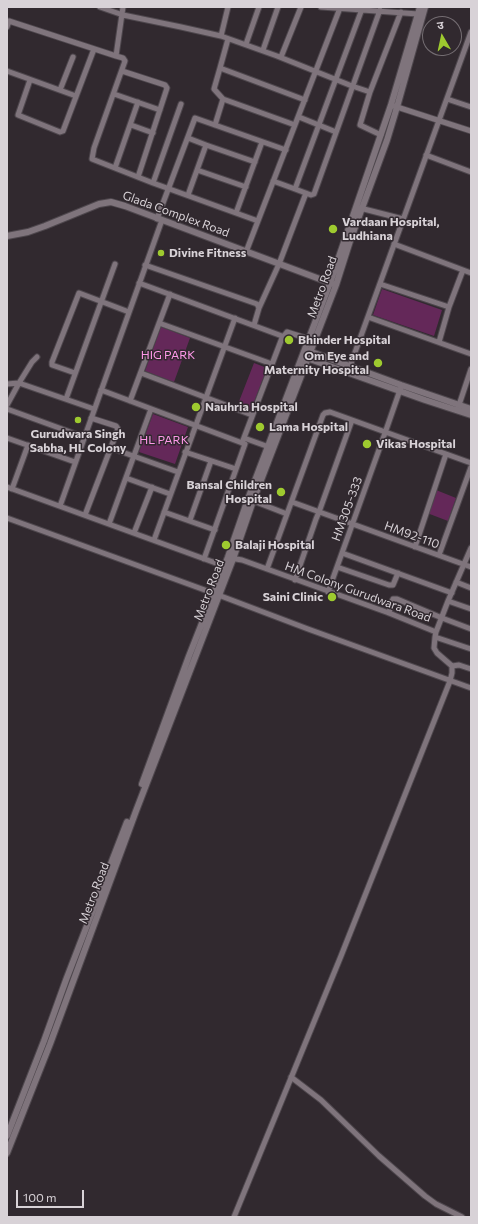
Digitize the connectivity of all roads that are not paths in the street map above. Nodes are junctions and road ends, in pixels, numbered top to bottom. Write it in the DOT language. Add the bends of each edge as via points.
graph roads {
  1 [pos="100,7"];
  2 [pos="123,7"];
  3 [pos="228,7"];
  4 [pos="259,7"];
  5 [pos="278,7"];
  6 [pos="301,7"];
  7 [pos="321,7"];
  8 [pos="425,7"];
  9 [pos="340,8"];
  10 [pos="362,9"];
  11 [pos="380,10"];
  12 [pos="419,10"];
  13 [pos="401,12"];
  14 [pos="123,15"];
  15 [pos="8,20"];
  16 [pos="7,27"];
  17 [pos="471,32"];
  18 [pos="221,36"];
  19 [pos="228,39"];
  20 [pos="246,44"];
  21 [pos="94,49"];
  22 [pos="263,50"];
  23 [pos="116,56"];
  24 [pos="73,57"];
  25 [pos="281,57"];
  26 [pos="220,68"];
  27 [pos="7,71"];
  28 [pos="122,71"];
  29 [pos="316,72"];
  30 [pos="30,80"];
  31 [pos="336,80"];
  32 [pos="352,86"];
  33 [pos="60,90"];
  34 [pos="370,92"];
  35 [pos="114,94"];
  36 [pos="76,96"];
  37 [pos="223,99"];
  38 [pos="447,99"];
  39 [pos="305,100"];
  40 [pos="138,102"];
  41 [pos="181,104"];
  42 [pos="394,106"];
  43 [pos="471,107"];
  44 [pos="160,110"];
  45 [pos="299,117"];
  46 [pos="440,121"];
  47 [pos="131,125"];
  48 [pos="215,125"];
  49 [pos="295,125"];
  50 [pos="318,125"];
  51 [pos="471,131"];
  52 [pos="336,132"];
  53 [pos="153,133"];
  54 [pos="381,135"];
  55 [pos="188,138"];
  56 [pos="262,142"];
  57 [pos="206,145"];
  58 [pos="286,150"];
  59 [pos="426,155"];
  60 [pos="255,162"];
  61 [pos="115,168"];
  62 [pos="197,170"];
  63 [pos="471,172"];
  64 [pos="138,177"];
  65 [pos="274,181"];
  66 [pos="152,183"];
  67 [pos="246,186"];
  68 [pos="168,188"];
  69 [pos="295,189"];
  70 [pos="306,193"];
  71 [pos="188,195"];
  72 [pos="358,208"];
  73 [pos="236,213"];
  74 [pos="159,220"];
  75 [pos="403,220"];
  76 [pos="258,221"];
  77 [pos="7,236"];
  78 [pos="394,244"];
  79 [pos="246,252"];
  80 [pos="115,264"];
  81 [pos="278,264"];
  82 [pos="145,265"];
  83 [pos="463,270"];
  84 [pos="471,272"];
  85 [pos="139,284"];
  86 [pos="333,284"];
  87 [pos="380,284"];
  88 [pos="170,294"];
  89 [pos="102,302"];
  90 [pos="449,307"];
  91 [pos="259,308"];
  92 [pos="129,312"];
  93 [pos="368,317"];
  94 [pos="235,318"];
  95 [pos="159,323"];
  96 [pos="254,325"];
  97 [pos="282,337"];
  98 [pos="309,339"];
  99 [pos="438,342"];
  100 [pos="225,346"];
  101 [pos="308,350"];
  102 [pos="471,354"];
  103 [pos="37,357"];
  104 [pos="305,358"];
  105 [pos="272,364"];
  106 [pos="471,369"];
  107 [pos="349,370"];
  108 [pos="75,373"];
  109 [pos="141,373"];
  110 [pos="18,383"];
  111 [pos="7,384"];
  112 [pos="400,388"];
  113 [pos="101,390"];
  114 [pos="206,397"];
  115 [pos="66,399"];
  116 [pos="130,401"];
  117 [pos="7,405"];
  118 [pos="458,408"];
  119 [pos="7,409"];
  120 [pos="94,409"];
  121 [pos="151,409"];
  122 [pos="471,409"];
  123 [pos="252,415"];
  124 [pos="471,415"];
  125 [pos="91,418"];
  126 [pos="352,420"];
  127 [pos="195,425"];
  128 [pos="386,433"];
  129 [pos="84,437"];
  130 [pos="7,438"];
  131 [pos="243,440"];
  132 [pos="28,445"];
  133 [pos="269,447"];
  134 [pos="111,448"];
  135 [pos="185,452"];
  136 [pos="446,454"];
  137 [pos="134,456"];
  138 [pos="211,461"];
  139 [pos="75,462"];
  140 [pos="471,463"];
  141 [pos="471,467"];
  142 [pos="236,469"];
  143 [pos="178,472"];
  144 [pos="126,478"];
  145 [pos="152,487"];
  146 [pos="10,488"];
  147 [pos="170,494"];
  148 [pos="251,500"];
  149 [pos="292,502"];
  150 [pos="60,506"];
  151 [pos="164,512"];
  152 [pos="319,512"];
  153 [pos="287,514"];
  154 [pos="85,515"];
  155 [pos="7,518"];
  156 [pos="190,520"];
  157 [pos="109,524"];
  158 [pos="352,524"];
  159 [pos="215,530"];
  160 [pos="134,533"];
  161 [pos="154,540"];
  162 [pos="415,547"];
  163 [pos="471,548"];
  164 [pos="342,553"];
  165 [pos="439,555"];
  166 [pos="204,558"];
  167 [pos="230,558"];
  168 [pos="464,564"];
  169 [pos="224,566"];
  170 [pos="337,567"];
  171 [pos="471,567"];
  172 [pos="267,569"];
  173 [pos="398,573"];
  174 [pos="295,580"];
  175 [pos="456,582"];
  176 [pos="471,588"];
  177 [pos="328,592"];
  178 [pos="452,593"];
  179 [pos="216,594"];
  180 [pos="448,601"];
  181 [pos="471,609"];
  182 [pos="389,613"];
  183 [pos="442,618"];
  184 [pos="471,629"];
  185 [pos="436,634"];
  186 [pos="471,649"];
  187 [pos="452,666"];
  188 [pos="471,669"];
  189 [pos="450,681"];
  190 [pos="471,688"];
  191 [pos="292,1077"];
  192 [pos="7,1136"];
  193 [pos="7,1153"];
  194 [pos="234,1217"];
  195 [pos="462,1217"];
  1 -- 14 [label="street"];
  2 -- 14 [label="street"];
  3 -- 18 [label="street"];
  4 -- 20 [label="street"];
  5 -- 22 [label="street"];
  6 -- 25 [label="street"];
  7 -- 9 [label="street"];
  8 -- 42 [label="street, Metro Road"];
  9 -- 10 [label="street"];
  9 -- 29 [label="street"];
  10 -- 11 [label="street"];
  10 -- 31 [label="street"];
  11 -- 13 [label="street"];
  11 -- 32 [label="street"];
  12 -- 13 [label="street"];
  12 -- 42 [label="street, Metro Road"];
  13 -- 34 [label="street"];
  14 -- 18 [label="street"];
  14 -- 23 [label="street"];
  15 -- 16 [label="street"];
  15 -- 21 [label="street"];
  17 -- 38 [label="street"];
  18 -- 19 [label="street"];
  19 -- 20 [label="street"];
  19 -- 26 [label="street"];
  20 -- 22 [label="street"];
  21 -- 23 [label="street"];
  21 -- 36 [label="street"];
  22 -- 25 [label="street"];
  23 -- 28 [label="street" via="124,60"];
  24 -- 33 [label="street"];
  25 -- 29 [label="street"];
  26 -- 37 [label="street" via="214,89"];
  26 -- 39 [label="street"];
  27 -- 30 [label="street"];
  28 -- 35 [label="street"];
  28 -- 44 [label="street" via="166,86"];
  29 -- 31 [label="street"];
  29 -- 39 [label="street"];
  30 -- 33 [label="street"];
  30 -- 36 [label="street" via="18,115 60,132 63,131"];
  31 -- 32 [label="street"];
  31 -- 50 [label="street"];
  32 -- 34 [label="street"];
  32 -- 52 [label="street"];
  33 -- 36 [label="street"];
  34 -- 54 [label="street" via="360,125"];
  35 -- 40 [label="street"];
  35 -- 61 [label="street" via="91,158"];
  37 -- 48 [label="street"];
  37 -- 49 [label="street"];
  38 -- 43 [label="street"];
  38 -- 46 [label="street"];
  39 -- 45 [label="street"];
  40 -- 44 [label="street"];
  40 -- 47 [label="street"];
  41 -- 66 [label="street"];
  42 -- 46 [label="street"];
  42 -- 54 [label="street, Metro Road"];
  42 -- 72 [label="street, Metro Road" via="386,140"];
  44 -- 53 [label="street"];
  45 -- 49 [label="street"];
  45 -- 50 [label="street"];
  46 -- 51 [label="street"];
  46 -- 59 [label="street"];
  47 -- 53 [label="street"];
  47 -- 61 [label="street"];
  48 -- 55 [label="street" via="195,118"];
  48 -- 56 [label="street"];
  49 -- 58 [label="street"];
  50 -- 52 [label="street"];
  50 -- 69 [label="street"];
  52 -- 70 [label="street" via="314,194"];
  53 -- 64 [label="street"];
  54 -- 72 [label="street, Metro Road"];
  55 -- 57 [label="street"];
  55 -- 68 [label="street"];
  56 -- 58 [label="street"];
  56 -- 60 [label="street"];
  57 -- 60 [label="street"];
  57 -- 62 [label="street"];
  58 -- 65 [label="street"];
  59 -- 63 [label="street"];
  59 -- 75 [label="street"];
  60 -- 67 [label="street"];
  61 -- 64 [label="street"];
  62 -- 67 [label="street"];
  62 -- 71 [label="street"];
  64 -- 66 [label="street"];
  65 -- 69 [label="street"];
  65 -- 76 [label="street"];
  66 -- 68 [label="street"];
  67 -- 73 [label="street"];
  68 -- 71 [label="street"];
  68 -- 74 [label="street"];
  69 -- 70 [label="street"];
  70 -- 81 [label="street"];
  71 -- 73 [label="street"];
  72 -- 75 [label="street"];
  72 -- 86 [label="street, Metro Road"];
  73 -- 76 [label="street"];
  74 -- 77 [label="street, Glada Complex Road" via="117,203 106,202 33,230"];
  74 -- 79 [label="street, Glada Complex Road"];
  74 -- 82 [label="street"];
  75 -- 78 [label="street"];
  76 -- 79 [label="street"];
  78 -- 83 [label="street"];
  78 -- 87 [label="street"];
  79 -- 81 [label="street, Glada Complex Road"];
  80 -- 89 [label="street"];
  81 -- 86 [label="street, Glada Complex Road"];
  81 -- 91 [label="street"];
  82 -- 85 [label="street"];
  82 -- 91 [label="street" via="257,304"];
  83 -- 84 [label="street"];
  83 -- 90 [label="street"];
  85 -- 88 [label="street"];
  85 -- 92 [label="street"];
  86 -- 98 [label="street, Metro Road"];
  86 -- 101 [label="street, Metro Road"];
  87 -- 90 [label="street"];
  87 -- 93 [label="street"];
  88 -- 94 [label="street"];
  88 -- 95 [label="street"];
  89 -- 92 [label="street"];
  89 -- 108 [label="street"];
  89 -- 108 [label="street" via="81,294 77,295 52,362 54,367"];
  90 -- 99 [label="street"];
  91 -- 96 [label="street"];
  92 -- 113 [label="street"];
  93 -- 99 [label="street"];
  93 -- 107 [label="street"];
  94 -- 96 [label="street"];
  94 -- 100 [label="street"];
  95 -- 100 [label="street"];
  95 -- 109 [label="street"];
  96 -- 97 [label="street"];
  97 -- 98 [label="street" via="287,332"];
  97 -- 105 [label="street"];
  98 -- 101 [label="street, Metro Road"];
  99 -- 102 [label="street"];
  100 -- 105 [label="street"];
  100 -- 114 [label="street"];
  101 -- 104 [label="street, Metro Road"];
  101 -- 107 [label="street"];
  103 -- 110 [label="street"];
  104 -- 107 [label="street"];
  104 -- 133 [label="street, Metro Road"];
  104 -- 148 [label="street, Metro Road"];
  105 -- 123 [label="street"];
  106 -- 118 [label="street"];
  107 -- 112 [label="street"];
  108 -- 115 [label="street"];
  109 -- 114 [label="street"];
  109 -- 116 [label="street"];
  110 -- 111 [label="street"];
  110 -- 115 [label="street"];
  110 -- 117 [label="street"];
  112 -- 118 [label="street"];
  112 -- 128 [label="street, HM305-333"];
  113 -- 116 [label="street"];
  113 -- 120 [label="street"];
  114 -- 123 [label="street"];
  114 -- 127 [label="street"];
  115 -- 120 [label="street"];
  116 -- 121 [label="street"];
  118 -- 122 [label="street"];
  118 -- 124 [label="street"];
  119 -- 129 [label="street"];
  120 -- 125 [label="street"];
  121 -- 127 [label="street"];
  121 -- 137 [label="street"];
  123 -- 131 [label="street"];
  125 -- 129 [label="street"];
  125 -- 134 [label="street" via="117,428"];
  126 -- 128 [label="street"];
  126 -- 149 [label="street" via="330,412 324,413"];
  126 -- 152 [label="street"];
  127 -- 131 [label="street"];
  127 -- 135 [label="street"];
  128 -- 136 [label="street"];
  128 -- 158 [label="street, HM305-333"];
  129 -- 139 [label="street"];
  130 -- 132 [label="street"];
  131 -- 133 [label="street"];
  131 -- 142 [label="street" via="245,444"];
  132 -- 139 [label="street"];
  132 -- 146 [label="street"];
  133 -- 148 [label="street, Metro Road"];
  134 -- 137 [label="street"];
  134 -- 154 [label="street"];
  135 -- 138 [label="street"];
  135 -- 143 [label="street"];
  136 -- 140 [label="street"];
  136 -- 162 [label="street"];
  137 -- 143 [label="street"];
  137 -- 144 [label="street"];
  138 -- 142 [label="street"];
  138 -- 156 [label="street"];
  139 -- 150 [label="street"];
  141 -- 165 [label="street"];
  142 -- 159 [label="street"];
  143 -- 147 [label="street"];
  144 -- 145 [label="street"];
  144 -- 157 [label="street"];
  145 -- 147 [label="street"];
  145 -- 160 [label="street"];
  146 -- 150 [label="street"];
  147 -- 151 [label="street"];
  148 -- 153 [label="street"];
  148 -- 167 [label="street, Metro Road"];
  149 -- 152 [label="street, HM92-110"];
  149 -- 153 [label="street"];
  150 -- 154 [label="street"];
  151 -- 156 [label="street"];
  151 -- 161 [label="street"];
  152 -- 158 [label="street, HM92-110"];
  152 -- 174 [label="street"];
  153 -- 172 [label="street"];
  154 -- 157 [label="street"];
  155 -- 179 [label="street"];
  156 -- 159 [label="street"];
  157 -- 160 [label="street"];
  158 -- 162 [label="street, HM92-110"];
  158 -- 164 [label="street, HM305-333"];
  159 -- 166 [label="street"];
  160 -- 161 [label="street"];
  161 -- 166 [label="street"];
  162 -- 165 [label="street, HM92-110"];
  163 -- 168 [label="street"];
  164 -- 170 [label="street, HM305-333"];
  164 -- 173 [label="street"];
  165 -- 168 [label="street, HM92-110"];
  166 -- 169 [label="street"];
  167 -- 169 [label="street, Metro Road"];
  167 -- 172 [label="street, HM Colony Gurudwara Road"];
  167 -- 179 [label="street, Metro Road"];
  168 -- 171 [label="street, HM92-110"];
  168 -- 175 [label="street"];
  169 -- 179 [label="street, Metro Road"];
  170 -- 173 [label="street" via="389,585 393,585"];
  170 -- 177 [label="street, HM305-333"];
  172 -- 174 [label="street, HM Colony Gurudwara Road"];
  173 -- 178 [label="street"];
  174 -- 177 [label="street, HM Colony Gurudwara Road"];
  175 -- 176 [label="street"];
  175 -- 178 [label="street"];
  177 -- 182 [label="street, HM Colony Gurudwara Road"];
  178 -- 180 [label="street"];
  179 -- 189 [label="street"];
  179 -- 192 [label="street, Metro Road"];
  179 -- 193 [label="street, Metro Road" via="50,1044"];
  180 -- 181 [label="street"];
  180 -- 183 [label="street"];
  182 -- 183 [label="street" via="395,599"];
  182 -- 185 [label="street, HM Colony Gurudwara Road"];
  183 -- 184 [label="street"];
  183 -- 185 [label="street"];
  185 -- 186 [label="street, HM Colony Gurudwara Road"];
  185 -- 187 [label="street" via="436,653"];
  187 -- 188 [label="street" via="459,665"];
  187 -- 189 [label="street"];
  189 -- 190 [label="street"];
  189 -- 191 [label="street"];
  191 -- 194 [label="street"];
  191 -- 195 [label="street" via="321,1100 425,1196"];
}
